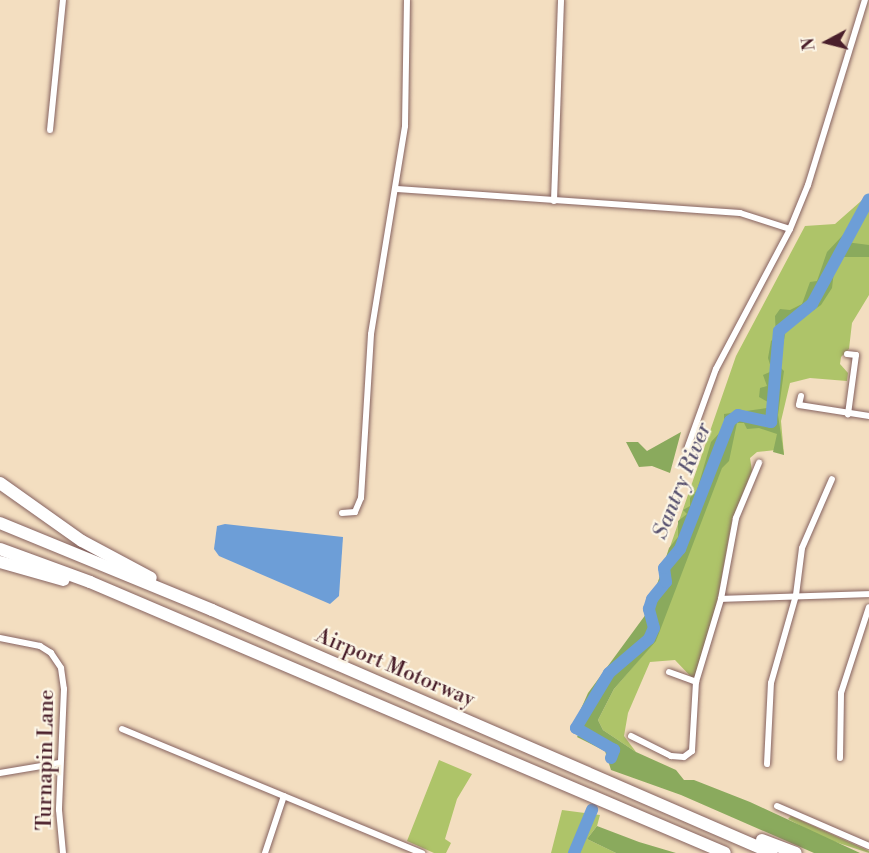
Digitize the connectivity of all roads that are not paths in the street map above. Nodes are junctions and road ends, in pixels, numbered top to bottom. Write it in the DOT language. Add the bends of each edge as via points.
graph roads {
  1 [pos="63,0"];
  2 [pos="407,0"];
  3 [pos="561,0"];
  4 [pos="865,0"];
  5 [pos="50,130"];
  6 [pos="397,189"];
  7 [pos="554,201"];
  8 [pos="790,229"];
  9 [pos="847,354"];
  10 [pos="801,396"];
  11 [pos="848,414"];
  12 [pos="869,416"];
  13 [pos="687,449"];
  14 [pos="759,463"];
  15 [pos="832,479"];
  16 [pos="0,483"];
  17 [pos="342,513"];
  18 [pos="0,516"];
  19 [pos="0,523"];
  20 [pos="0,549"];
  21 [pos="72,551"];
  22 [pos="0,562"];
  23 [pos="869,594"];
  24 [pos="796,596"];
  25 [pos="722,599"];
  26 [pos="869,607"];
  27 [pos="213,610"];
  28 [pos="176,618"];
  29 [pos="0,638"];
  30 [pos="669,672"];
  31 [pos="696,682"];
  32 [pos="122,729"];
  33 [pos="631,736"];
  34 [pos="840,758"];
  35 [pos="59,763"];
  36 [pos="766,764"];
  37 [pos="0,774"];
  38 [pos="284,796"];
  39 [pos="777,806"];
  40 [pos="787,810"];
  41 [pos="783,817"];
  42 [pos="732,835"];
  43 [pos="869,846"];
  44 [pos="721,852"];
  45 [pos="63,853"];
  46 [pos="265,853"];
  47 [pos="422,853"];
  48 [pos="772,853"];
  49 [pos="796,853"];
  1 -- 5 [label="street"];
  2 -- 6 [label="street" via="406,115"];
  3 -- 7 [label="street"];
  4 -- 8 [label="street" via="816,161"];
  6 -- 7 [label="street"];
  6 -- 17 [label="street" via="371,334 361,498 355,512"];
  7 -- 8 [label="street" via="740,213"];
  8 -- 13 [label="street" via="716,369"];
  9 -- 11 [label="street" via="856,355"];
  10 -- 11 [label="street" via="799,405"];
  11 -- 12 [label="street"];
  14 -- 25 [label="street" via="736,518"];
  15 -- 24 [label="street" via="802,548"];
  16 -- 27 [label="highway" via="82,541"];
  18 -- 21 [label="highway"];
  19 -- 21 [label="highway, Airport Motorway"];
  20 -- 28 [label="highway, Airport Motorway"];
  21 -- 27 [label="highway, Airport Motorway"];
  22 -- 28 [label="highway"];
  23 -- 24 [label="street"];
  24 -- 25 [label="street"];
  24 -- 36 [label="street" via="771,683"];
  25 -- 31 [label="street"];
  26 -- 34 [label="street" via="841,693"];
  27 -- 42 [label="highway, Airport Motorway"];
  28 -- 44 [label="highway, Airport Motorway"];
  29 -- 35 [label="street, Turnapin Lane" via="40,646 57,660 64,689"];
  30 -- 31 [label="street"];
  31 -- 33 [label="street" via="692,751 684,757 671,756"];
  32 -- 38 [label="street"];
  35 -- 37 [label="street"];
  35 -- 45 [label="street, Turnapin Lane"];
  38 -- 46 [label="street"];
  38 -- 47 [label="street"];
  39 -- 40 [label="street"];
  40 -- 41 [label="street"];
  40 -- 43 [label="street"];
  42 -- 48 [label="highway, Airport Motorway"];
  42 -- 49 [label="highway" via="757,838"];
}
